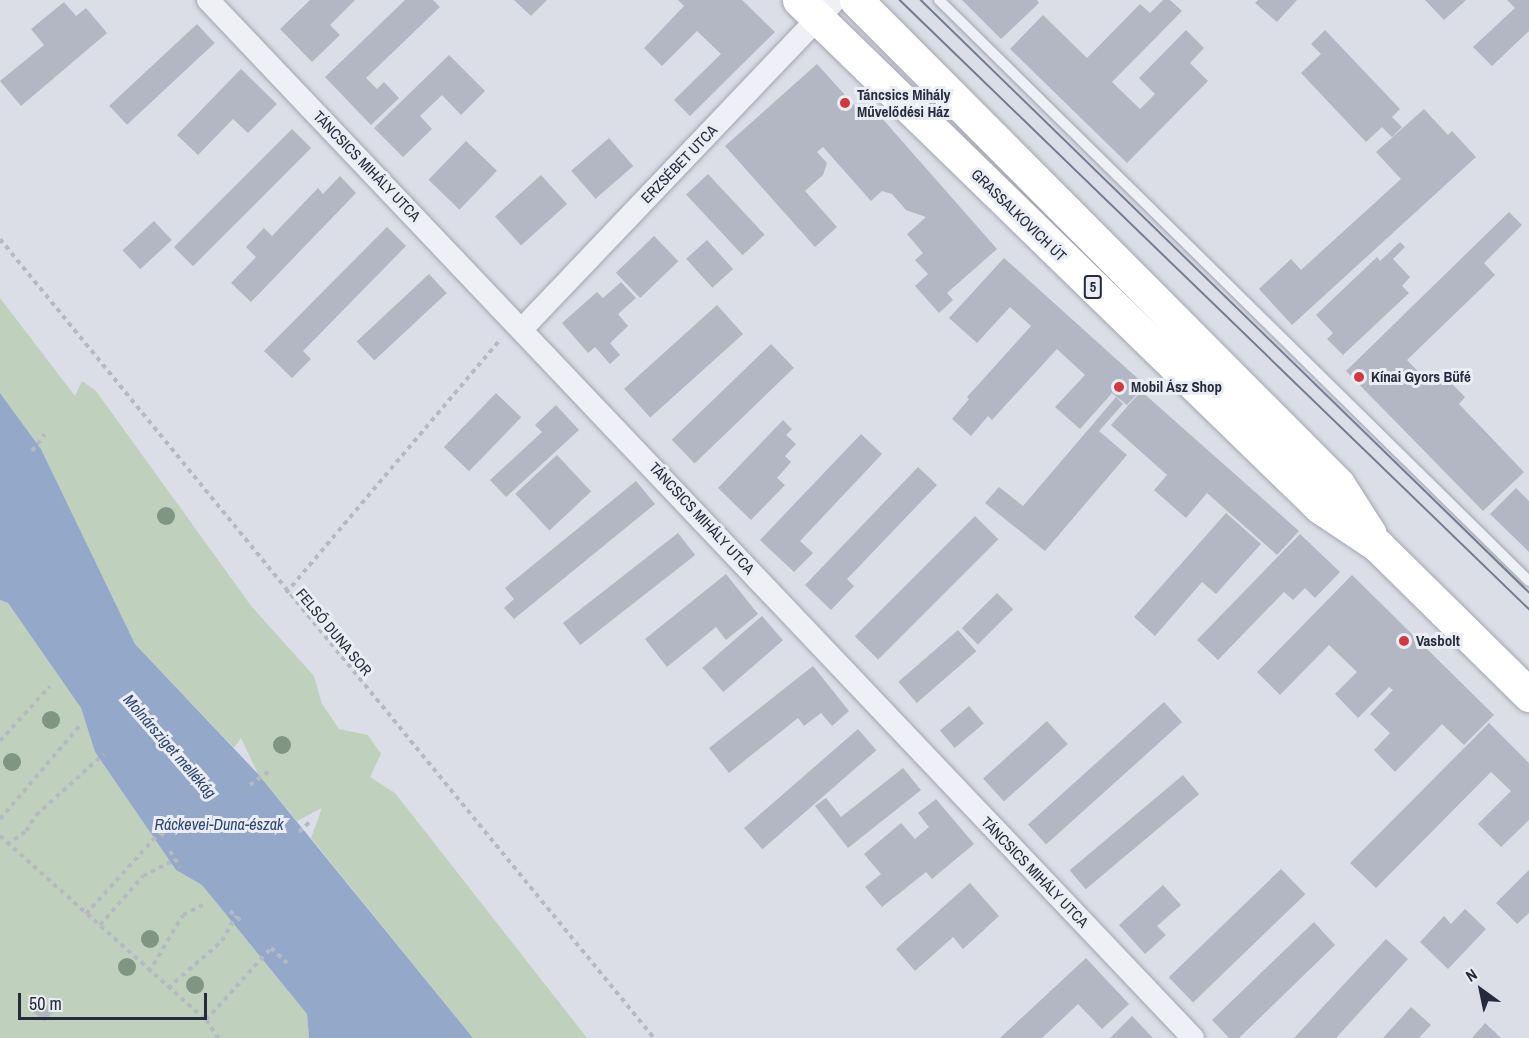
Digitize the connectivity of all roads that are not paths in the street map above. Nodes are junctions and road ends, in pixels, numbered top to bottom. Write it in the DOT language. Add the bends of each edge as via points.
graph roads {
  1 [pos="208,0"];
  2 [pos="856,0"];
  3 [pos="939,0"];
  4 [pos="817,6"];
  5 [pos="523,328"];
  6 [pos="1377,545"];
  7 [pos="1529,581"];
  8 [pos="1529,695"];
  9 [pos="1193,1038"];
  1 -- 5 [label="street, TÁNCSICS MIHÁLY UTCA"];
  2 -- 6 [label="main road, GRASSALKOVICH ÚT / 5" via="1338,484"];
  3 -- 7 [label="lane"];
  4 -- 5 [label="street, ERZSÉBET UTCA"];
  4 -- 6 [label="main road, GRASSALKOVICH ÚT / 5" via="1320,507"];
  5 -- 9 [label="street, TÁNCSICS MIHÁLY UTCA"];
  6 -- 8 [label="main road, GRASSALKOVICH ÚT / 5"];
}
